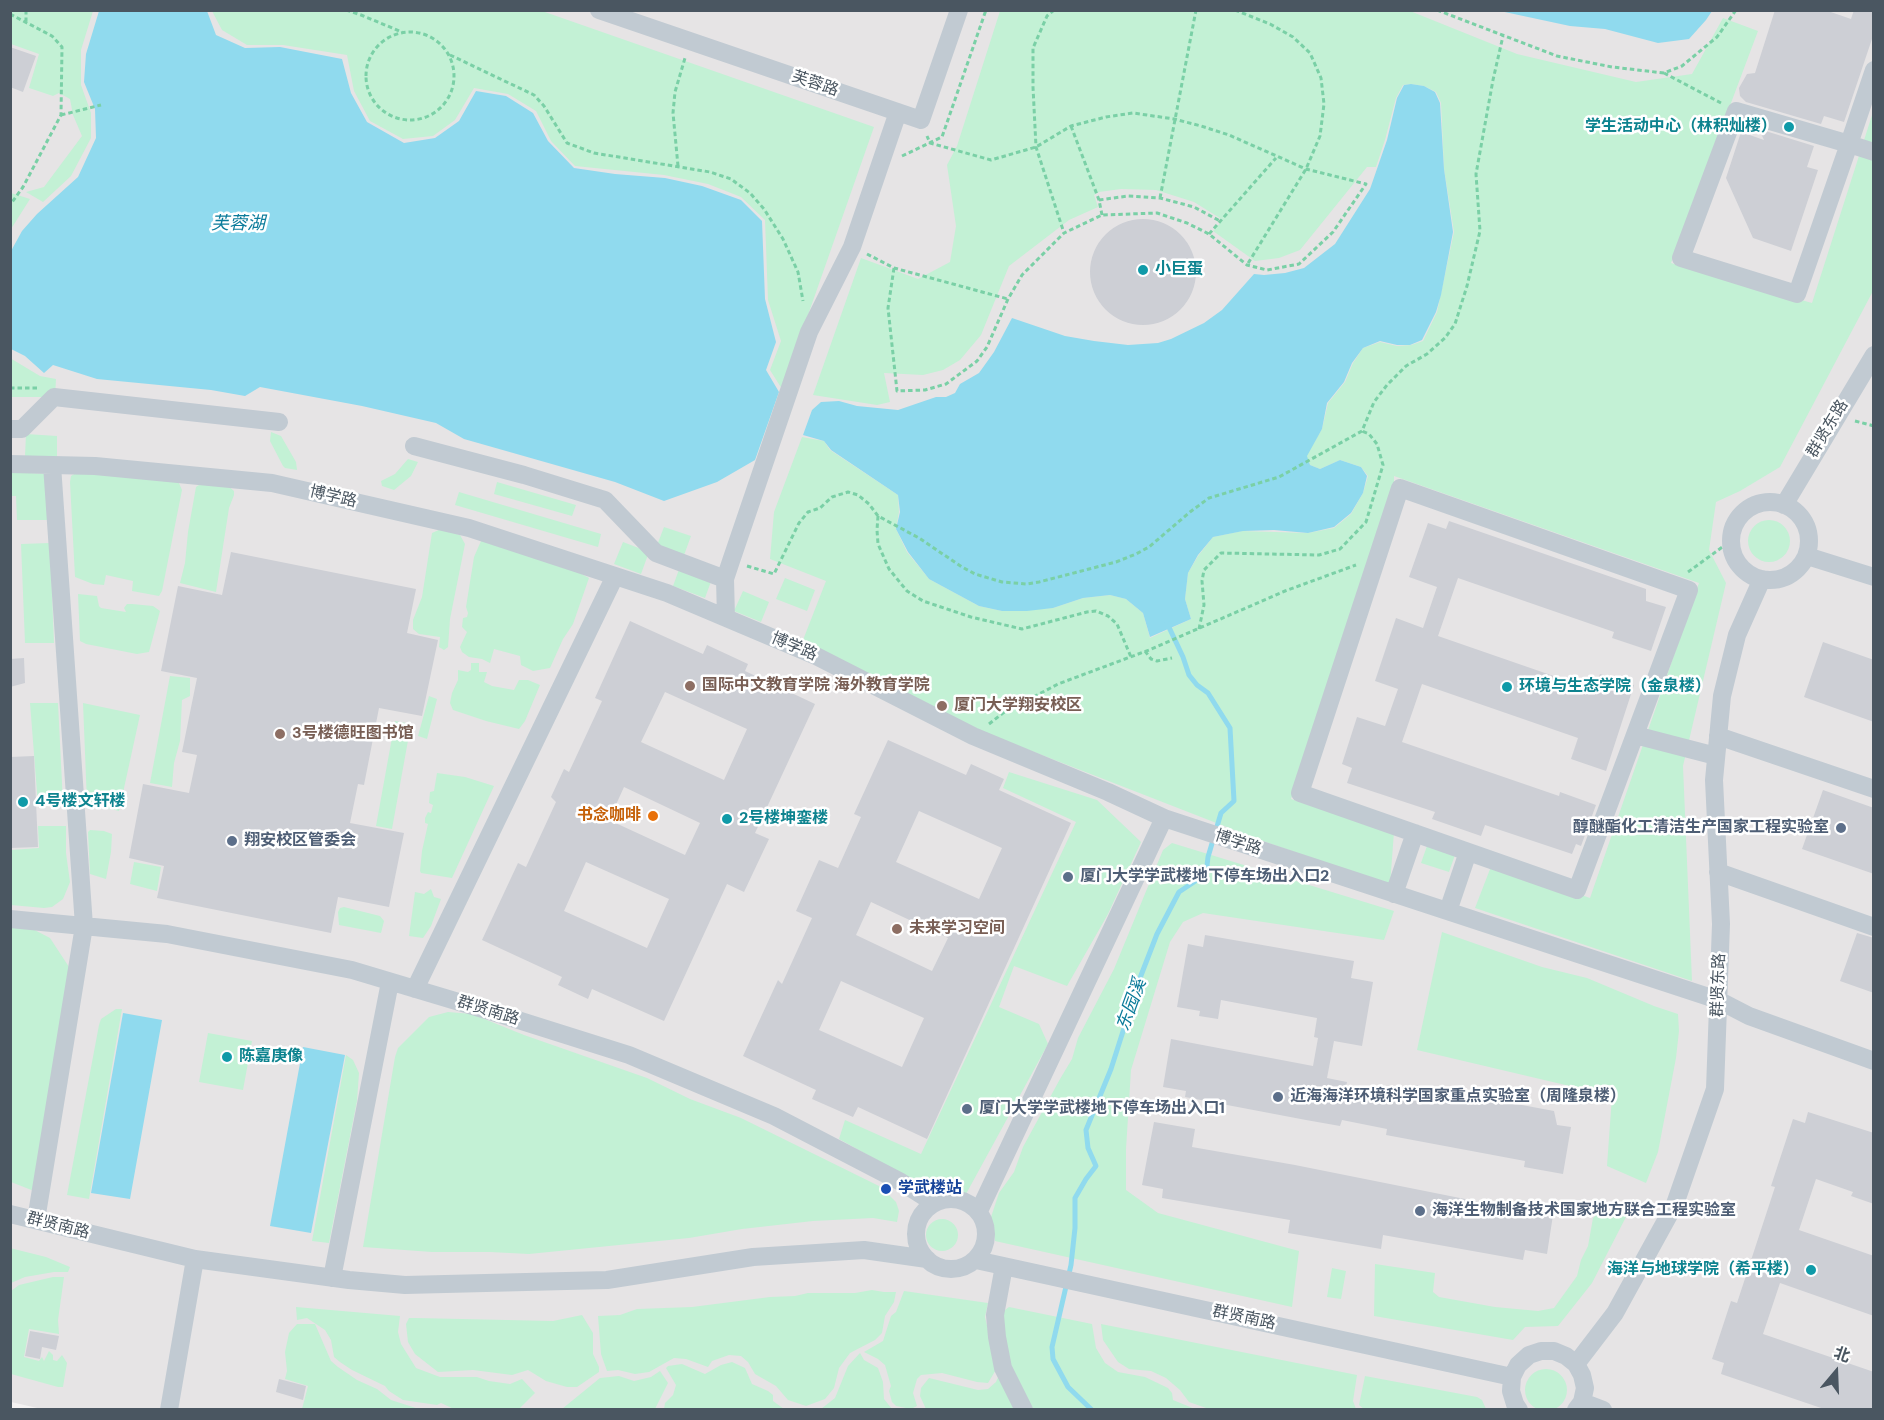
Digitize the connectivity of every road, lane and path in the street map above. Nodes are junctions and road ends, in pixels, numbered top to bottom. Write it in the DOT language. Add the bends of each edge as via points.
graph roads {
  1 [pos="26,10"];
  2 [pos="345,10"];
  3 [pos="599,10"];
  4 [pos="959,10"];
  5 [pos="1054,10"];
  6 [pos="1196,10"];
  7 [pos="1235,10"];
  8 [pos="1437,10"];
  9 [pos="1736,10"];
  10 [pos="10,14"];
  11 [pos="625,15"];
  12 [pos="26,21"];
  13 [pos="402,32"];
  14 [pos="1503,36"];
  15 [pos="690,42"];
  16 [pos="450,55"];
  17 [pos="1874,70"];
  18 [pos="1664,73"];
  19 [pos="100,105"];
  20 [pos="1736,111"];
  21 [pos="897,112"];
  22 [pos="61,115"];
  23 [pos="1174,118"];
  24 [pos="921,120"];
  25 [pos="1071,126"];
  26 [pos="1849,144"];
  27 [pos="1036,147"];
  28 [pos="1874,152"];
  29 [pos="1276,158"];
  30 [pos="678,166"];
  31 [pos="1306,170"];
  32 [pos="1160,198"];
  33 [pos="1100,200"];
  34 [pos="10,205"];
  35 [pos="1102,215"];
  36 [pos="1220,221"];
  37 [pos="1064,233"];
  38 [pos="1209,234"];
  39 [pos="852,247"];
  40 [pos="1247,265"];
  41 [pos="894,268"];
  42 [pos="1008,298"];
  43 [pos="804,302"];
  44 [pos="1874,355"];
  45 [pos="10,388"];
  46 [pos="43,388"];
  47 [pos="279,422"];
  48 [pos="10,429"];
  49 [pos="1362,431"];
  50 [pos="414,446"];
  51 [pos="10,464"];
  52 [pos="52,465"];
  53 [pos="1785,505"];
  54 [pos="878,516"];
  55 [pos="1732,540"];
  56 [pos="1807,556"];
  57 [pos="1377,558"];
  58 [pos="731,561"];
  59 [pos="615,576"];
  60 [pos="1874,577"];
  61 [pos="725,579"];
  62 [pos="1762,579"];
  63 [pos="1672,583"];
  64 [pos="726,618"];
  65 [pos="1199,629"];
  66 [pos="1147,651"];
  67 [pos="1131,657"];
  68 [pos="1173,658"];
  69 [pos="1635,735"];
  70 [pos="973,736"];
  71 [pos="1718,736"];
  72 [pos="1716,756"];
  73 [pos="1874,789"];
  74 [pos="1164,818"];
  75 [pos="1415,833"];
  76 [pos="1468,852"];
  77 [pos="1718,872"];
  78 [pos="1394,894"];
  79 [pos="1448,911"];
  80 [pos="10,919"];
  81 [pos="84,926"];
  82 [pos="1874,927"];
  83 [pos="390,982"];
  84 [pos="415,989"];
  85 [pos="1718,1000"];
  86 [pos="1874,1061"];
  87 [pos="934,1203"];
  88 [pos="979,1211"];
  89 [pos="10,1214"];
  90 [pos="36,1220"];
  91 [pos="195,1259"];
  92 [pos="927,1259"];
  93 [pos="976,1260"];
  94 [pos="1004,1266"];
  95 [pos="332,1278"];
  96 [pos="1576,1364"];
  97 [pos="1512,1377"];
  98 [pos="1579,1406"];
  99 [pos="169,1410"];
  100 [pos="1023,1410"];
  101 [pos="1519,1410"];
  102 [pos="1603,1410"];
  1 -- 12 [label="path"];
  2 -- 13 [label="path"];
  3 -- 11 [label="street, 芙蓉路"];
  4 -- 24 [label="street"];
  5 -- 27 [label="path" via="1047,16 1033,48"];
  6 -- 23 [label="path"];
  7 -- 31 [label="path" via="1270,24 1310,53 1321,78 1324,104 1320,136"];
  8 -- 14 [label="path"];
  9 -- 18 [label="path" via="1717,37 1682,66"];
  10 -- 12 [label="path"];
  11 -- 15 [label="street, 芙蓉路"];
  12 -- 22 [label="path" via="52,36 62,47"];
  13 -- 16 [label="path" via="430,36"];
  13 -- 16 [label="path" via="387,37 368,61 368,91 388,114 416,120 442,108 455,83"];
  14 -- 18 [label="path" via="1557,56 1612,68"];
  14 -- 49 [label="path" via="1476,174 1480,231 1455,324 1446,338 1406,366 1387,385 1374,402"];
  15 -- 21 [label="street, 芙蓉路"];
  15 -- 30 [label="path" via="675,92"];
  16 -- 30 [label="path" via="534,95 567,144 594,153"];
  17 -- 26 [label="street"];
  18 -- 20 [label="path"];
  19 -- 22 [label="path"];
  20 -- 26 [label="street"];
  20 -- 26 [label="street" via="1681,258 1797,294"];
  21 -- 24 [label="street, 芙蓉路"];
  21 -- 39 [label="street"];
  22 -- 34 [label="path"];
  23 -- 25 [label="path" via="1133,113"];
  23 -- 29 [label="path" via="1228,135"];
  23 -- 32 [label="path"];
  24 -- 27 [label="path" via="930,143 972,156 991,160"];
  25 -- 27 [label="path"];
  25 -- 33 [label="path"];
  26 -- 28 [label="street"];
  27 -- 37 [label="path"];
  29 -- 31 [label="path"];
  29 -- 36 [label="path"];
  30 -- 43 [label="path" via="731,179 757,201 783,239 798,272"];
  31 -- 40 [label="path"];
  31 -- 40 [label="path" via="1366,183 1333,232 1299,264 1267,270"];
  32 -- 33 [label="path" via="1128,196"];
  32 -- 36 [label="path" via="1194,207"];
  33 -- 35 [label="path"];
  35 -- 37 [label="path"];
  35 -- 38 [label="path" via="1157,213"];
  36 -- 38 [label="path"];
  37 -- 42 [label="path" via="1022,275"];
  38 -- 40 [label="path"];
  39 -- 41 [label="path"];
  39 -- 58 [label="street" via="809,332"];
  41 -- 42 [label="path"];
  41 -- 42 [label="path" via="888,308 897,391 937,388 977,360 987,347"];
  44 -- 53 [label="street, 群贤东路"];
  45 -- 46 [label="path"];
  47 -- 48 [label="street" via="54,397 22,429"];
  49 -- 54 [label="path" via="1279,477 1209,498 1149,548 1136,554 1027,584 975,574"];
  49 -- 65 [label="path" via="1377,444 1383,465 1366,522 1340,549 1319,555 1221,553 1204,570"];
  50 -- 61 [label="street" via="604,500 656,554"];
  51 -- 52 [label="street, 博学路"];
  52 -- 59 [label="street, 博学路" via="272,483 469,528"];
  52 -- 81 [label="street"];
  53 -- 55 [label="street" via="1764,502 1751,507 1739,517"];
  53 -- 56 [label="street" via="1801,516 1807,527"];
  54 -- 58 [label="path" via="858,495 848,492 808,512 774,574"];
  54 -- 67 [label="path" via="878,544 889,569 907,591 923,601 971,618 1022,629 1096,611 1117,624"];
  55 -- 62 [label="street" via="1735,558 1743,569"];
  55 -- 63 [label="path"];
  56 -- 60 [label="street"];
  56 -- 62 [label="street" via="1788,576"];
  57 -- 63 [label="street" via="1400,488"];
  57 -- 65 [label="path" via="1285,591"];
  57 -- 75 [label="street" via="1300,793"];
  58 -- 61 [label="street"];
  59 -- 64 [label="street, 博学路"];
  59 -- 84 [label="street"];
  61 -- 64 [label="street"];
  62 -- 71 [label="street, 群贤东路" via="1737,635 1722,696"];
  63 -- 69 [label="street" via="1689,590"];
  64 -- 70 [label="street, 博学路" via="816,656"];
  65 -- 66 [label="path"];
  66 -- 67 [label="path"];
  66 -- 68 [label="path" via="1157,661"];
  67 -- 70 [label="path" via="1058,684 1003,713"];
  69 -- 72 [label="street"];
  69 -- 76 [label="street" via="1577,890"];
  70 -- 74 [label="street, 博学路"];
  71 -- 72 [label="street, 群贤东路"];
  71 -- 73 [label="street"];
  72 -- 77 [label="street, 群贤东路"];
  74 -- 78 [label="street, 博学路"];
  74 -- 88 [label="street"];
  75 -- 76 [label="street"];
  75 -- 78 [label="street"];
  76 -- 79 [label="street"];
  77 -- 82 [label="street"];
  77 -- 85 [label="street, 群贤东路"];
  78 -- 79 [label="street, 博学路"];
  79 -- 85 [label="street, 博学路"];
  80 -- 81 [label="street, 群贤南路"];
  81 -- 83 [label="street, 群贤南路" via="167,934 352,970"];
  81 -- 90 [label="street"];
  83 -- 84 [label="street, 群贤南路"];
  83 -- 95 [label="street"];
  84 -- 87 [label="street, 群贤南路" via="629,1055 774,1116"];
  85 -- 86 [label="street, 博学路" via="1749,1016"];
  85 -- 96 [label="street, 群贤东路" via="1715,1089 1675,1204 1615,1312"];
  87 -- 88 [label="street" via="958,1199"];
  87 -- 92 [label="street" via="917,1224 916,1237"];
  88 -- 93 [label="street" via="987,1234"];
  89 -- 90 [label="street, 群贤南路"];
  90 -- 91 [label="street, 群贤南路"];
  91 -- 95 [label="street, 群贤南路"];
  91 -- 99 [label="street"];
  92 -- 93 [label="street" via="937,1266 956,1269"];
  92 -- 95 [label="street, 群贤南路" via="864,1250 753,1257 607,1280 405,1285"];
  93 -- 94 [label="street, 群贤南路"];
  94 -- 97 [label="street, 群贤南路"];
  94 -- 100 [label="street" via="994,1314 997,1337 1003,1368"];
  96 -- 97 [label="street" via="1560,1353 1541,1351 1529,1355"];
  96 -- 98 [label="street" via="1585,1388"];
  97 -- 101 [label="street" via="1511,1391"];
  98 -- 102 [label="street"];
}
